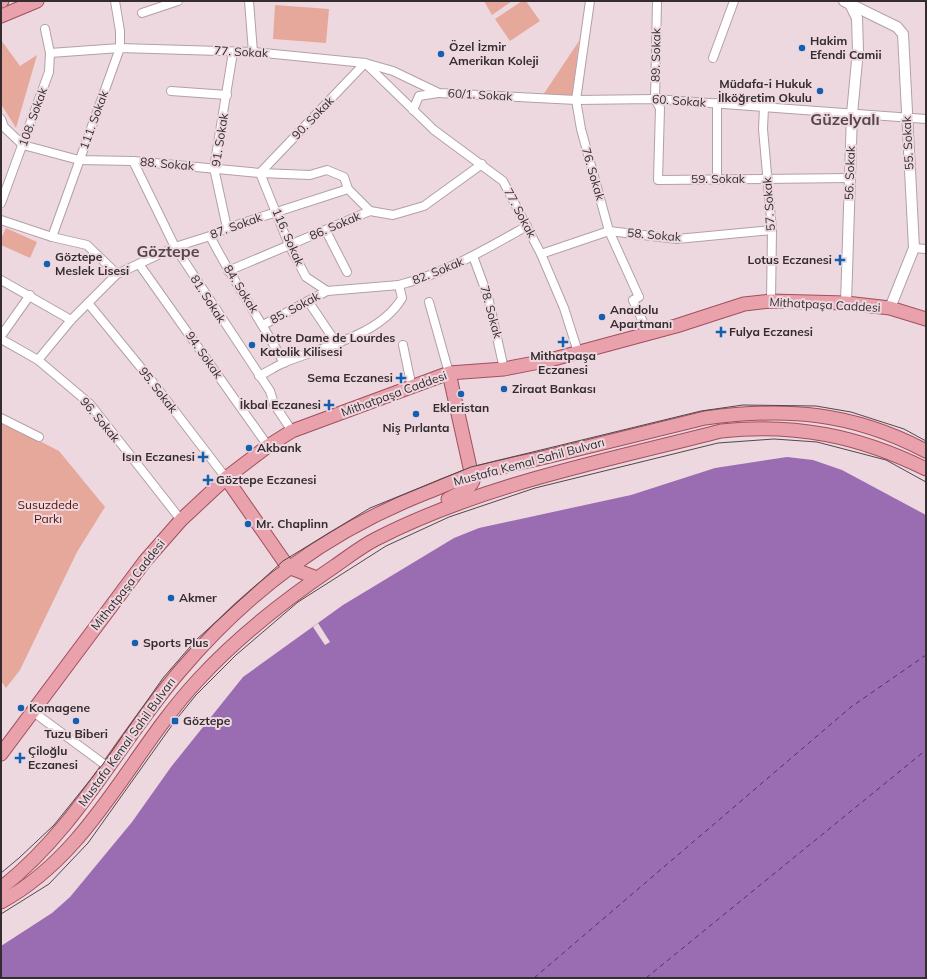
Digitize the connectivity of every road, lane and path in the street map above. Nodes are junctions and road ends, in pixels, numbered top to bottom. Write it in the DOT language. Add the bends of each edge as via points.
graph roads {
  1 [pos="37,1"];
  2 [pos="115,1"];
  3 [pos="178,1"];
  4 [pos="249,1"];
  5 [pos="590,1"];
  6 [pos="656,1"];
  7 [pos="734,1"];
  8 [pos="849,2"];
  9 [pos="142,13"];
  10 [pos="1,16"];
  11 [pos="44,28"];
  12 [pos="120,48"];
  13 [pos="233,52"];
  14 [pos="253,52"];
  15 [pos="50,53"];
  16 [pos="713,58"];
  17 [pos="366,63"];
  18 [pos="171,91"];
  19 [pos="439,93"];
  20 [pos="227,95"];
  21 [pos="655,99"];
  22 [pos="576,100"];
  23 [pos="717,103"];
  24 [pos="413,106"];
  25 [pos="764,107"];
  26 [pos="852,114"];
  27 [pos="906,117"];
  28 [pos="1,119"];
  29 [pos="926,119"];
  30 [pos="23,144"];
  31 [pos="79,160"];
  32 [pos="133,161"];
  33 [pos="482,164"];
  34 [pos="214,168"];
  35 [pos="260,173"];
  36 [pos="850,178"];
  37 [pos="717,179"];
  38 [pos="768,179"];
  39 [pos="658,180"];
  40 [pos="348,189"];
  41 [pos="1,203"];
  42 [pos="370,211"];
  43 [pos="276,213"];
  44 [pos="1,220"];
  45 [pos="527,226"];
  46 [pos="227,228"];
  47 [pos="772,230"];
  48 [pos="326,231"];
  49 [pos="609,231"];
  50 [pos="210,236"];
  51 [pos="52,237"];
  52 [pos="289,245"];
  53 [pos="175,247"];
  54 [pos="914,248"];
  55 [pos="926,249"];
  56 [pos="541,254"];
  57 [pos="473,256"];
  58 [pos="139,264"];
  59 [pos="228,271"];
  60 [pos="347,272"];
  61 [pos="117,274"];
  62 [pos="1,280"];
  63 [pos="399,285"];
  64 [pos="327,291"];
  65 [pos="30,295"];
  66 [pos="308,300"];
  67 [pos="771,301"];
  68 [pos="429,302"];
  69 [pos="88,303"];
  70 [pos="846,303"];
  71 [pos="890,308"];
  72 [pos="926,319"];
  73 [pos="71,320"];
  74 [pos="263,325"];
  75 [pos="648,333"];
  76 [pos="1,336"];
  77 [pos="1,339"];
  78 [pos="337,344"];
  79 [pos="403,345"];
  80 [pos="578,352"];
  81 [pos="38,360"];
  82 [pos="284,363"];
  83 [pos="504,369"];
  84 [pos="448,373"];
  85 [pos="259,376"];
  86 [pos="412,388"];
  87 [pos="1,418"];
  88 [pos="292,431"];
  89 [pos="39,437"];
  90 [pos="268,446"];
  91 [pos="926,451"];
  92 [pos="926,469"];
  93 [pos="473,474"];
  94 [pos="226,478"];
  95 [pos="182,520"];
  96 [pos="375,539"];
  97 [pos="288,567"];
  98 [pos="317,578"];
  99 [pos="32,711"];
  100 [pos="1,754"];
  101 [pos="108,767"];
  102 [pos="1,888"];
  103 [pos="1,902"];
  1 -- 10 [label="main road"];
  2 -- 12 [label="street, 111. Sokak"];
  3 -- 9 [label="street"];
  4 -- 14 [label="street"];
  5 -- 22 [label="street, 76. Sokak"];
  6 -- 21 [label="street, 89. Sokak"];
  7 -- 16 [label="street"];
  8 -- 26 [label="street, 56. Sokak" via="857,18 858,29"];
  8 -- 27 [label="street, 55. Sokak" via="897,27 903,34"];
  11 -- 15 [label="street, 108. Sokak"];
  12 -- 13 [label="street, 77. Sokak"];
  12 -- 15 [label="street, 77. Sokak"];
  12 -- 31 [label="street, 111. Sokak"];
  13 -- 14 [label="street, 77. Sokak"];
  13 -- 20 [label="street, 91. Sokak"];
  14 -- 17 [label="street, 77. Sokak"];
  15 -- 30 [label="street, 108. Sokak" via="49,72"];
  17 -- 19 [label="street, 60/1. Sokak" via="393,71"];
  17 -- 24 [label="street, 77. Sokak"];
  17 -- 35 [label="street, 90. Sokak"];
  18 -- 20 [label="street"];
  19 -- 22 [label="street, 60/1. Sokak"];
  19 -- 24 [label="street" via="419,96"];
  20 -- 34 [label="street, 91. Sokak"];
  21 -- 22 [label="street, 60. Sokak"];
  21 -- 23 [label="street, 60. Sokak"];
  21 -- 39 [label="street, 89. Sokak" via="660,108"];
  22 -- 49 [label="street, 76. Sokak" via="581,129"];
  23 -- 25 [label="street, 60. Sokak"];
  23 -- 37 [label="street"];
  24 -- 33 [label="street, 77. Sokak" via="434,130"];
  25 -- 26 [label="street, 60. Sokak"];
  25 -- 38 [label="street, 57. Sokak"];
  26 -- 27 [label="street, 60. Sokak"];
  26 -- 36 [label="street, 56. Sokak"];
  27 -- 29 [label="street, 60. Sokak"];
  27 -- 54 [label="street, 55. Sokak"];
  28 -- 30 [label="street, 88. Sokak" via="4,127"];
  30 -- 31 [label="street, 88. Sokak"];
  30 -- 41 [label="street, 108. Sokak"];
  31 -- 32 [label="street, 88. Sokak"];
  31 -- 51 [label="street, 111. Sokak"];
  32 -- 34 [label="street, 88. Sokak"];
  32 -- 53 [label="street, 81. Sokak"];
  33 -- 42 [label="street, 86. Sokak" via="424,206 393,215"];
  33 -- 45 [label="street, 77. Sokak" via="503,181"];
  34 -- 35 [label="street, 88. Sokak"];
  34 -- 46 [label="street, 91. Sokak"];
  35 -- 40 [label="street, 88. Sokak" via="310,175 327,170 344,177"];
  35 -- 43 [label="street, 116. Sokak"];
  36 -- 38 [label="street, 59. Sokak"];
  36 -- 70 [label="street, 56. Sokak"];
  37 -- 38 [label="street, 59. Sokak"];
  37 -- 39 [label="street, 59. Sokak"];
  38 -- 47 [label="street, 57. Sokak"];
  40 -- 42 [label="street"];
  40 -- 43 [label="street, 87. Sokak"];
  42 -- 48 [label="street, 86. Sokak"];
  43 -- 46 [label="street, 87. Sokak"];
  43 -- 52 [label="street, 116. Sokak"];
  44 -- 51 [label="street"];
  45 -- 56 [label="street, 77. Sokak"];
  45 -- 57 [label="street, 82. Sokak"];
  46 -- 50 [label="street, 87. Sokak"];
  47 -- 49 [label="street, 58. Sokak" via="677,239"];
  47 -- 67 [label="street, 57. Sokak"];
  48 -- 52 [label="street, 86. Sokak"];
  48 -- 60 [label="street"];
  49 -- 56 [label="street, 58. Sokak"];
  49 -- 75 [label="street, 76. Sokak" via="639,297 633,300"];
  50 -- 53 [label="street, 87. Sokak"];
  50 -- 59 [label="street, 84. Sokak"];
  51 -- 61 [label="street" via="87,245"];
  52 -- 59 [label="street, 86. Sokak"];
  52 -- 64 [label="street, 116. Sokak" via="306,276"];
  53 -- 58 [label="street, 87. Sokak"];
  53 -- 85 [label="street, 81. Sokak"];
  54 -- 55 [label="street"];
  54 -- 71 [label="street, 55. Sokak"];
  56 -- 80 [label="street, 77. Sokak" via="564,308"];
  57 -- 63 [label="street, 82. Sokak" via="425,277"];
  57 -- 83 [label="street, 78. Sokak" via="488,297"];
  58 -- 61 [label="street, 87. Sokak"];
  58 -- 90 [label="street, 94. Sokak"];
  59 -- 74 [label="street, 84. Sokak"];
  61 -- 69 [label="street, 87. Sokak"];
  62 -- 65 [label="street"];
  63 -- 64 [label="street"];
  63 -- 78 [label="street, 82. Sokak" via="402,298 396,309 368,329"];
  64 -- 66 [label="street, 85. Sokak"];
  65 -- 73 [label="street"];
  65 -- 76 [label="street"];
  66 -- 74 [label="street, 85. Sokak"];
  66 -- 78 [label="street"];
  67 -- 70 [label="main road, Mithatpaşa Caddesi"];
  67 -- 75 [label="main road, Mithatpaşa Caddesi" via="744,304"];
  68 -- 84 [label="street"];
  69 -- 73 [label="street, 87. Sokak"];
  69 -- 94 [label="street, 95. Sokak"];
  70 -- 71 [label="main road, Mithatpaşa Caddesi"];
  71 -- 72 [label="main road, Mithatpaşa Caddesi"];
  73 -- 81 [label="street, 87. Sokak"];
  74 -- 82 [label="street, 84. Sokak"];
  75 -- 80 [label="main road, Mithatpaşa Caddesi"];
  77 -- 81 [label="street, 96. Sokak"];
  78 -- 82 [label="street, 82. Sokak"];
  79 -- 86 [label="street"];
  80 -- 83 [label="main road, Mithatpaşa Caddesi"];
  81 -- 95 [label="street, 96. Sokak" via="90,404"];
  82 -- 85 [label="street, 82. Sokak"];
  83 -- 84 [label="main road, Mithatpaşa Caddesi"];
  84 -- 86 [label="main road, Mithatpaşa Caddesi"];
  84 -- 93 [label="main road"];
  85 -- 88 [label="street, 81. Sokak"];
  86 -- 88 [label="main road, Mithatpaşa Caddesi"];
  87 -- 89 [label="street"];
  88 -- 90 [label="main road, Mithatpaşa Caddesi"];
  90 -- 94 [label="main road, Mithatpaşa Caddesi"];
  91 -- 93 [label="main road, Mustafa Kemal Sahil Bulvarı" via="904,440 843,420 815,414 740,413 705,418"];
  92 -- 96 [label="main road, Mustafa Kemal Sahil Bulvarı" via="874,446 813,431 769,428 721,432 502,488 460,502"];
  93 -- 96 [label="main road" via="471,486 462,492 388,529"];
  93 -- 97 [label="main road, Mustafa Kemal Sahil Bulvarı" via="406,500 365,520 330,539"];
  94 -- 95 [label="main road, Mithatpaşa Caddesi"];
  94 -- 97 [label="main road"];
  95 -- 99 [label="main road, Mithatpaşa Caddesi" via="145,561"];
  96 -- 98 [label="main road, Mustafa Kemal Sahil Bulvarı"];
  97 -- 98 [label="main road"];
  97 -- 101 [label="main road, Mustafa Kemal Sahil Bulvarı" via="221,626 191,658 158,696"];
  98 -- 103 [label="main road, Mustafa Kemal Sahil Bulvarı" via="236,643 198,680 164,720 89,825 63,855 40,876"];
  99 -- 100 [label="main road, Mithatpaşa Caddesi"];
  99 -- 101 [label="street"];
  101 -- 102 [label="main road, Mustafa Kemal Sahil Bulvarı" via="62,829 27,866"];
}
